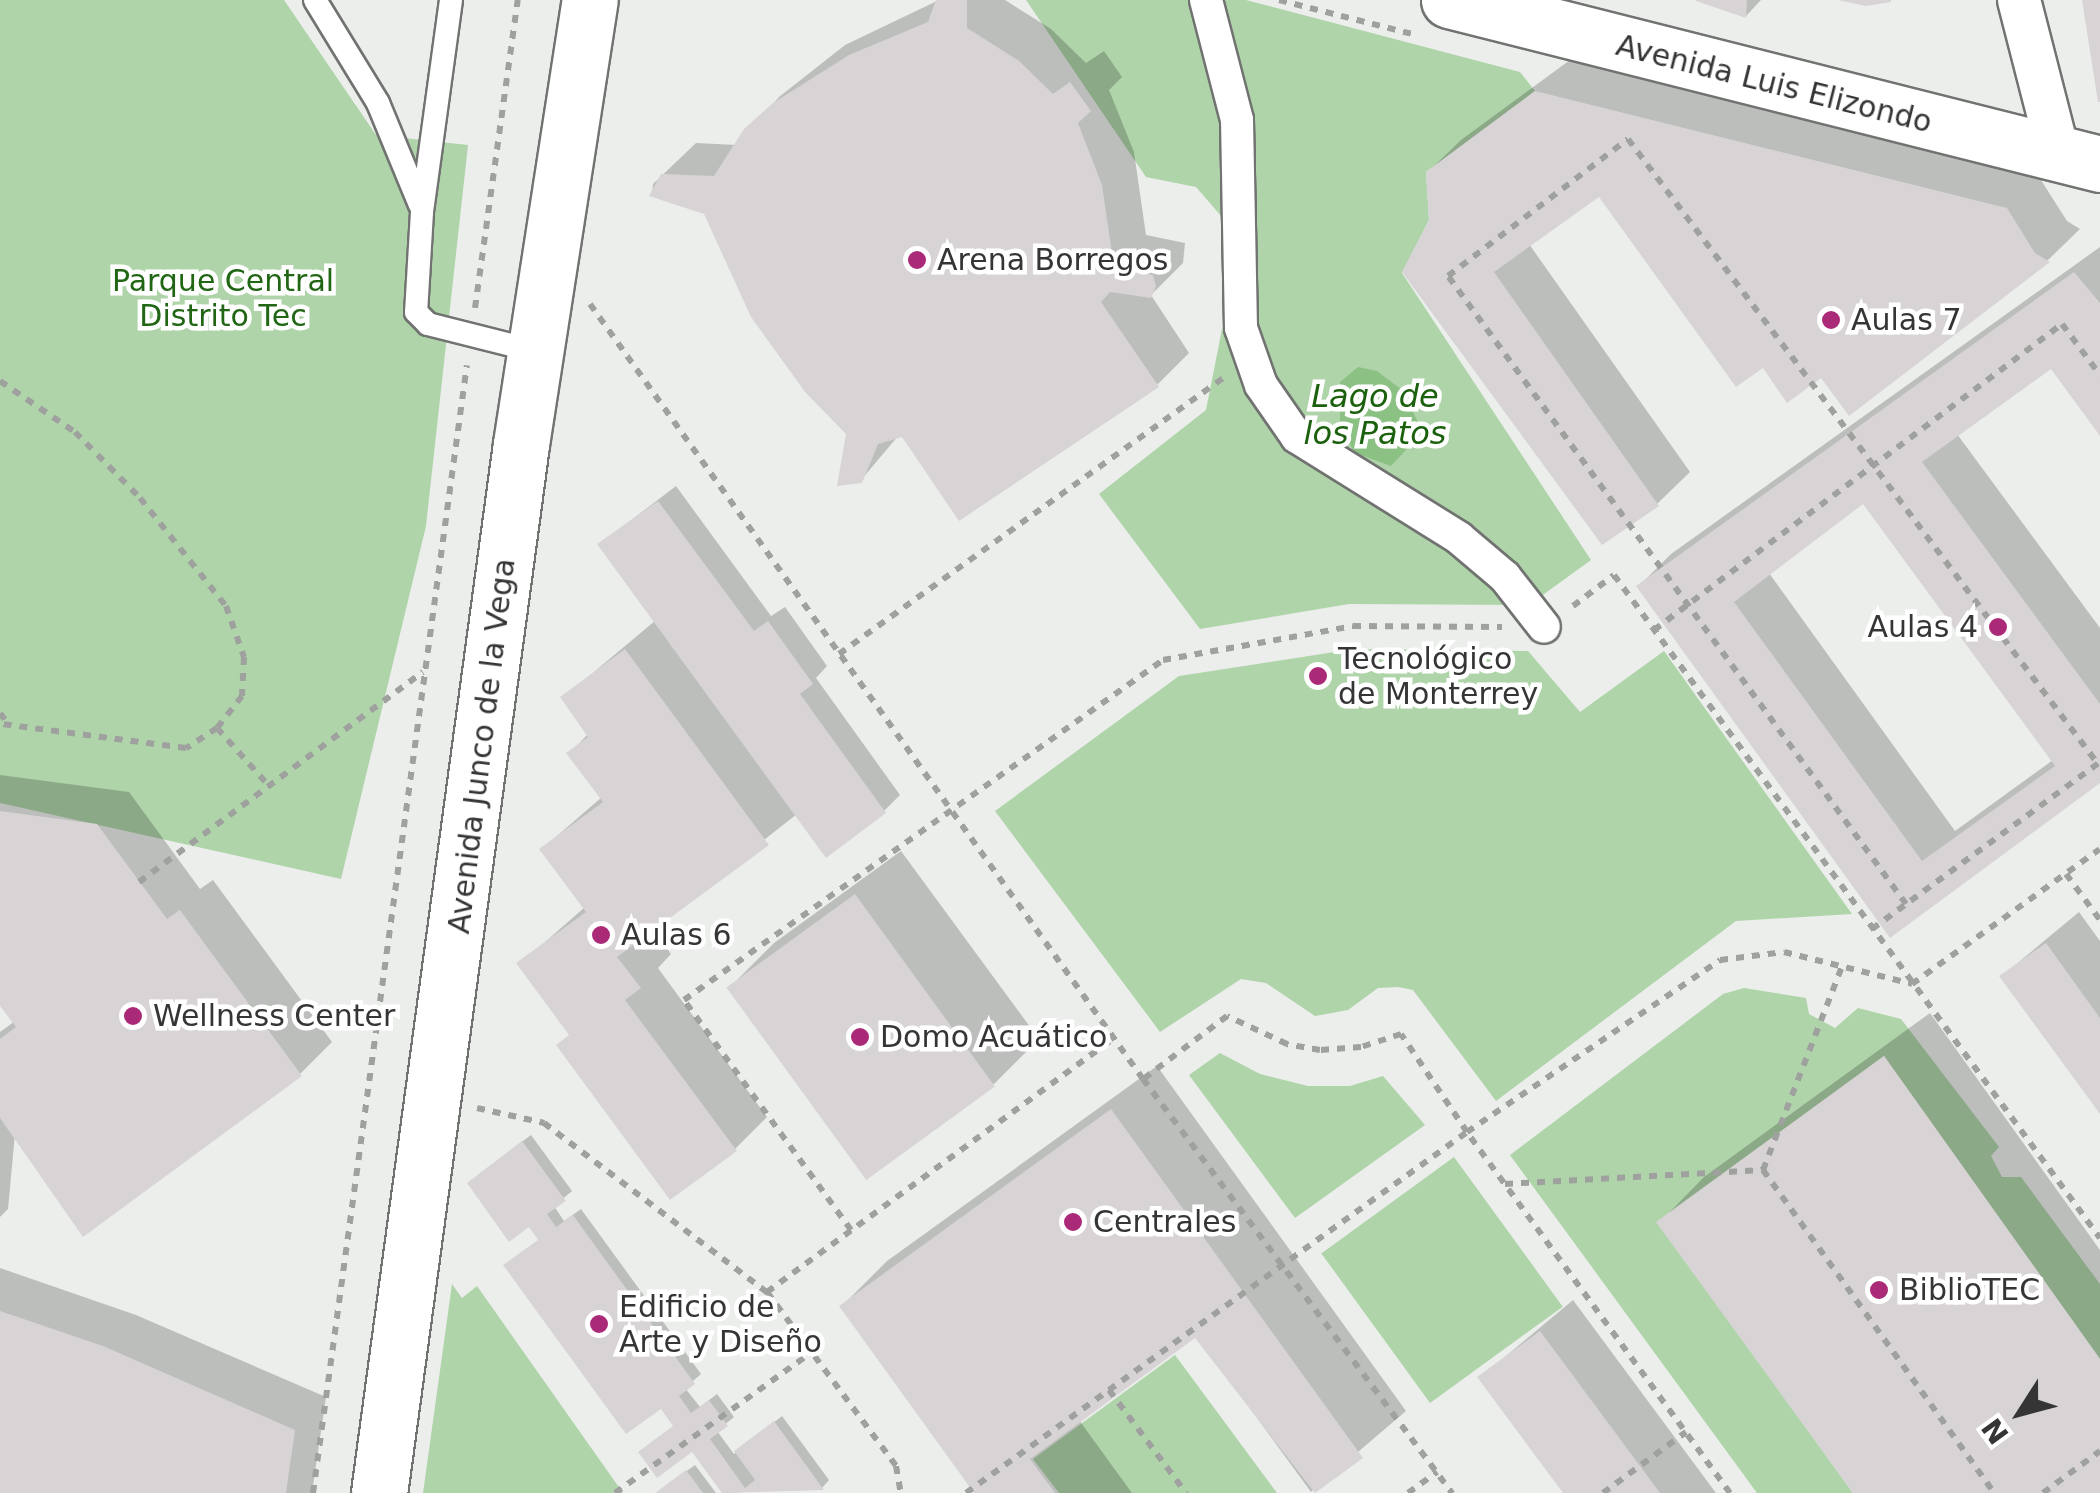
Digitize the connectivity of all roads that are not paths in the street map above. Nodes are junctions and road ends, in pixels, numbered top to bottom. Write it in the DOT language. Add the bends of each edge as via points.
graph roads {
  1 [pos="315,0"];
  2 [pos="451,0"];
  3 [pos="562,0"];
  4 [pos="590,0"];
  5 [pos="1206,0"];
  6 [pos="1450,0"];
  7 [pos="2019,0"];
  8 [pos="2079,158"];
  9 [pos="422,212"];
  10 [pos="506,345"];
  11 [pos="1544,627"];
  12 [pos="352,1493"];
  13 [pos="379,1493"];
  1 -- 9 [label="lane" via="378,103"];
  2 -- 9 [label="lane"];
  3 -- 10 [label="street, Avenida Junco de la Vega"];
  4 -- 10 [label="street, Avenida Junco de la Vega"];
  5 -- 11 [label="street" via="1237,120 1241,328 1251,358 1297,437 1459,538 1505,577"];
  6 -- 8 [label="street, Avenida Luis Elizondo"];
  7 -- 8 [label="street"];
  9 -- 10 [label="lane" via="416,312 428,324"];
  10 -- 12 [label="street, Avenida Junco de la Vega"];
  10 -- 13 [label="street, Avenida Junco de la Vega" via="434,1104"];
}
